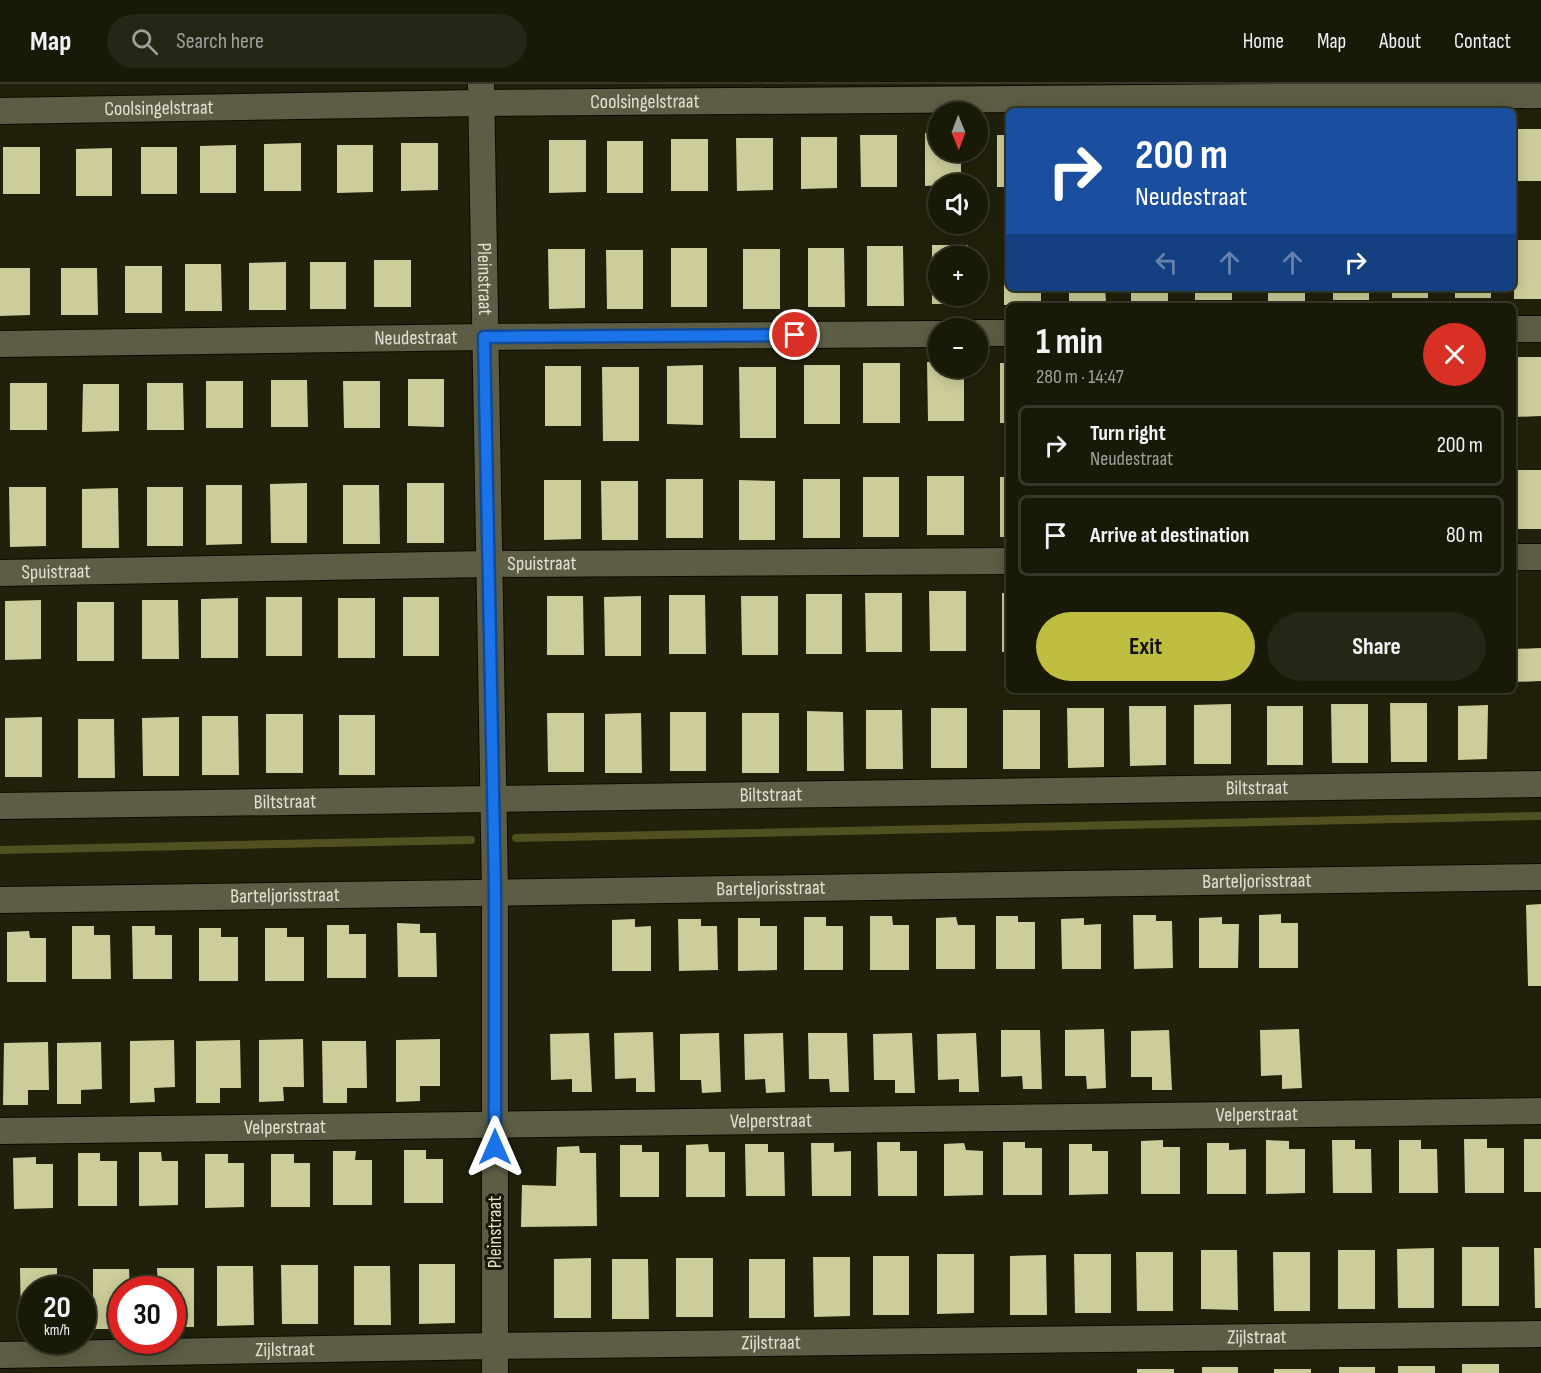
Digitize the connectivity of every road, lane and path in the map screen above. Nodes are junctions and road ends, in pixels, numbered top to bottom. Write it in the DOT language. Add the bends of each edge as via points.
graph roads {
  1 [pos="481,93"];
  2 [pos="1541,95"];
  3 [pos="0,111"];
  4 [pos="1516,329"];
  5 [pos="1541,329"];
  6 [pos="988,333"];
  7 [pos="1006,333"];
  8 [pos="928,334"];
  9 [pos="484,337"];
  10 [pos="0,345"];
  11 [pos="1516,557"];
  12 [pos="1541,557"];
  13 [pos="1006,561"];
  14 [pos="488,564"];
  15 [pos="0,573"];
  16 [pos="1541,784"];
  17 [pos="492,799"];
  18 [pos="0,806"];
  19 [pos="1541,877"];
  20 [pos="495,891"];
  21 [pos="0,900"];
  22 [pos="1541,1111"];
  23 [pos="495,1125"];
  24 [pos="0,1131"];
  25 [pos="1541,1334"];
  26 [pos="494,1346"];
  27 [pos="0,1355"];
  28 [pos="495,1373"];
  1 -- 2 [label="street, Coolsingelstraat"];
  1 -- 3 [label="street, Coolsingelstraat"];
  1 -- 9 [label="street, Pleinstraat"];
  4 -- 5 [label="street"];
  6 -- 7 [label="street"];
  8 -- 9 [label="street, Neudestraat"];
  9 -- 10 [label="street, Neudestraat"];
  9 -- 14 [label="street, Pleinstraat"];
  11 -- 12 [label="street"];
  13 -- 14 [label="street, Spuistraat"];
  14 -- 15 [label="street, Spuistraat"];
  14 -- 17 [label="street, Pleinstraat"];
  16 -- 17 [label="street, Biltstraat"];
  17 -- 18 [label="street, Biltstraat"];
  17 -- 20 [label="street, Pleinstraat"];
  19 -- 20 [label="street, Barteljorisstraat"];
  20 -- 21 [label="street, Barteljorisstraat"];
  20 -- 23 [label="street, Pleinstraat"];
  22 -- 23 [label="street, Velperstraat"];
  23 -- 24 [label="street, Velperstraat"];
  23 -- 26 [label="street, Pleinstraat"];
  25 -- 26 [label="street, Zijlstraat"];
  26 -- 27 [label="street, Zijlstraat"];
  26 -- 28 [label="street, Pleinstraat"];
}
